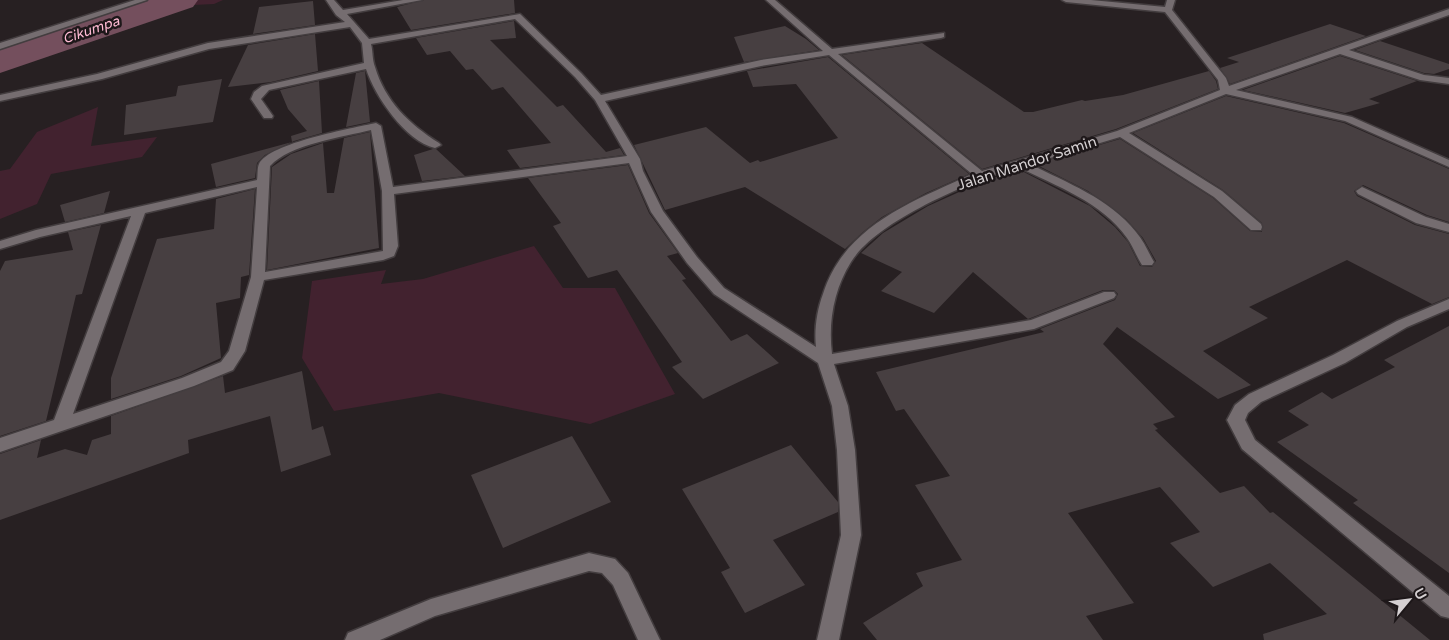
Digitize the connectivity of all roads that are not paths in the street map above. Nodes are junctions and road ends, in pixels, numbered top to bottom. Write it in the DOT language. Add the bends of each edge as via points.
graph roads {
  1 [pos="143,0"];
  2 [pos="330,0"];
  3 [pos="418,0"];
  4 [pos="770,0"];
  5 [pos="1066,0"];
  6 [pos="1169,5"];
  7 [pos="1449,12"];
  8 [pos="339,13"];
  9 [pos="1431,18"];
  10 [pos="1449,23"];
  11 [pos="352,24"];
  12 [pos="941,35"];
  13 [pos="366,42"];
  14 [pos="0,46"];
  15 [pos="1341,51"];
  16 [pos="831,53"];
  17 [pos="369,65"];
  18 [pos="1449,81"];
  19 [pos="1225,91"];
  20 [pos="5,97"];
  21 [pos="599,99"];
  22 [pos="268,116"];
  23 [pos="1121,133"];
  24 [pos="435,145"];
  25 [pos="634,159"];
  26 [pos="1019,163"];
  27 [pos="1449,164"];
  28 [pos="980,175"];
  29 [pos="263,182"];
  30 [pos="388,191"];
  31 [pos="1362,191"];
  32 [pos="140,210"];
  33 [pos="1256,226"];
  34 [pos="1449,228"];
  35 [pos="0,245"];
  36 [pos="1147,262"];
  37 [pos="258,277"];
  38 [pos="1109,295"];
  39 [pos="1449,304"];
  40 [pos="825,360"];
  41 [pos="62,422"];
  42 [pos="0,445"];
  43 [pos="1449,609"];
  44 [pos="356,640"];
  45 [pos="649,640"];
  46 [pos="828,640"];
  1 -- 14 [label="street"];
  2 -- 8 [label="street"];
  3 -- 8 [label="street"];
  4 -- 16 [label="street"];
  5 -- 6 [label="street"];
  6 -- 19 [label="street" via="1223,80"];
  7 -- 9 [label="street, Jalan Mandor Samin"];
  8 -- 11 [label="street"];
  9 -- 10 [label="street"];
  9 -- 15 [label="street, Jalan Mandor Samin"];
  11 -- 13 [label="street"];
  11 -- 20 [label="street" via="208,46 99,77"];
  12 -- 16 [label="street"];
  13 -- 17 [label="street"];
  13 -- 21 [label="street" via="517,16"];
  15 -- 18 [label="street" via="1423,78"];
  15 -- 19 [label="street, Jalan Mandor Samin"];
  16 -- 21 [label="street" via="761,63"];
  16 -- 28 [label="street"];
  17 -- 22 [label="street" via="266,88 256,99"];
  17 -- 24 [label="street" via="379,92 398,118"];
  19 -- 23 [label="street, Jalan Mandor Samin"];
  19 -- 27 [label="street" via="1348,119"];
  21 -- 25 [label="street"];
  23 -- 26 [label="street, Jalan Mandor Samin"];
  23 -- 33 [label="street" via="1218,194"];
  25 -- 30 [label="street"];
  25 -- 40 [label="street" via="658,212 719,291"];
  26 -- 28 [label="street, Jalan Mandor Samin"];
  26 -- 36 [label="street" via="1114,215 1133,235"];
  28 -- 40 [label="street, Jalan Mandor Samin" via="878,227 846,258 826,306"];
  29 -- 30 [label="street" via="264,165 274,154 376,126"];
  29 -- 32 [label="street"];
  29 -- 37 [label="street"];
  30 -- 37 [label="street" via="389,253"];
  31 -- 34 [label="street" via="1421,220"];
  32 -- 35 [label="street"];
  32 -- 41 [label="street"];
  37 -- 41 [label="street" via="237,351 227,366 188,382"];
  38 -- 40 [label="street" via="1034,324"];
  39 -- 43 [label="street" via="1255,398 1241,409 1236,420 1248,444"];
  40 -- 46 [label="street, Jalan Mandor Samin" via="840,406 851,535"];
  41 -- 42 [label="street"];
  44 -- 45 [label="street" via="431,608 589,562 608,566 622,579"];
}
